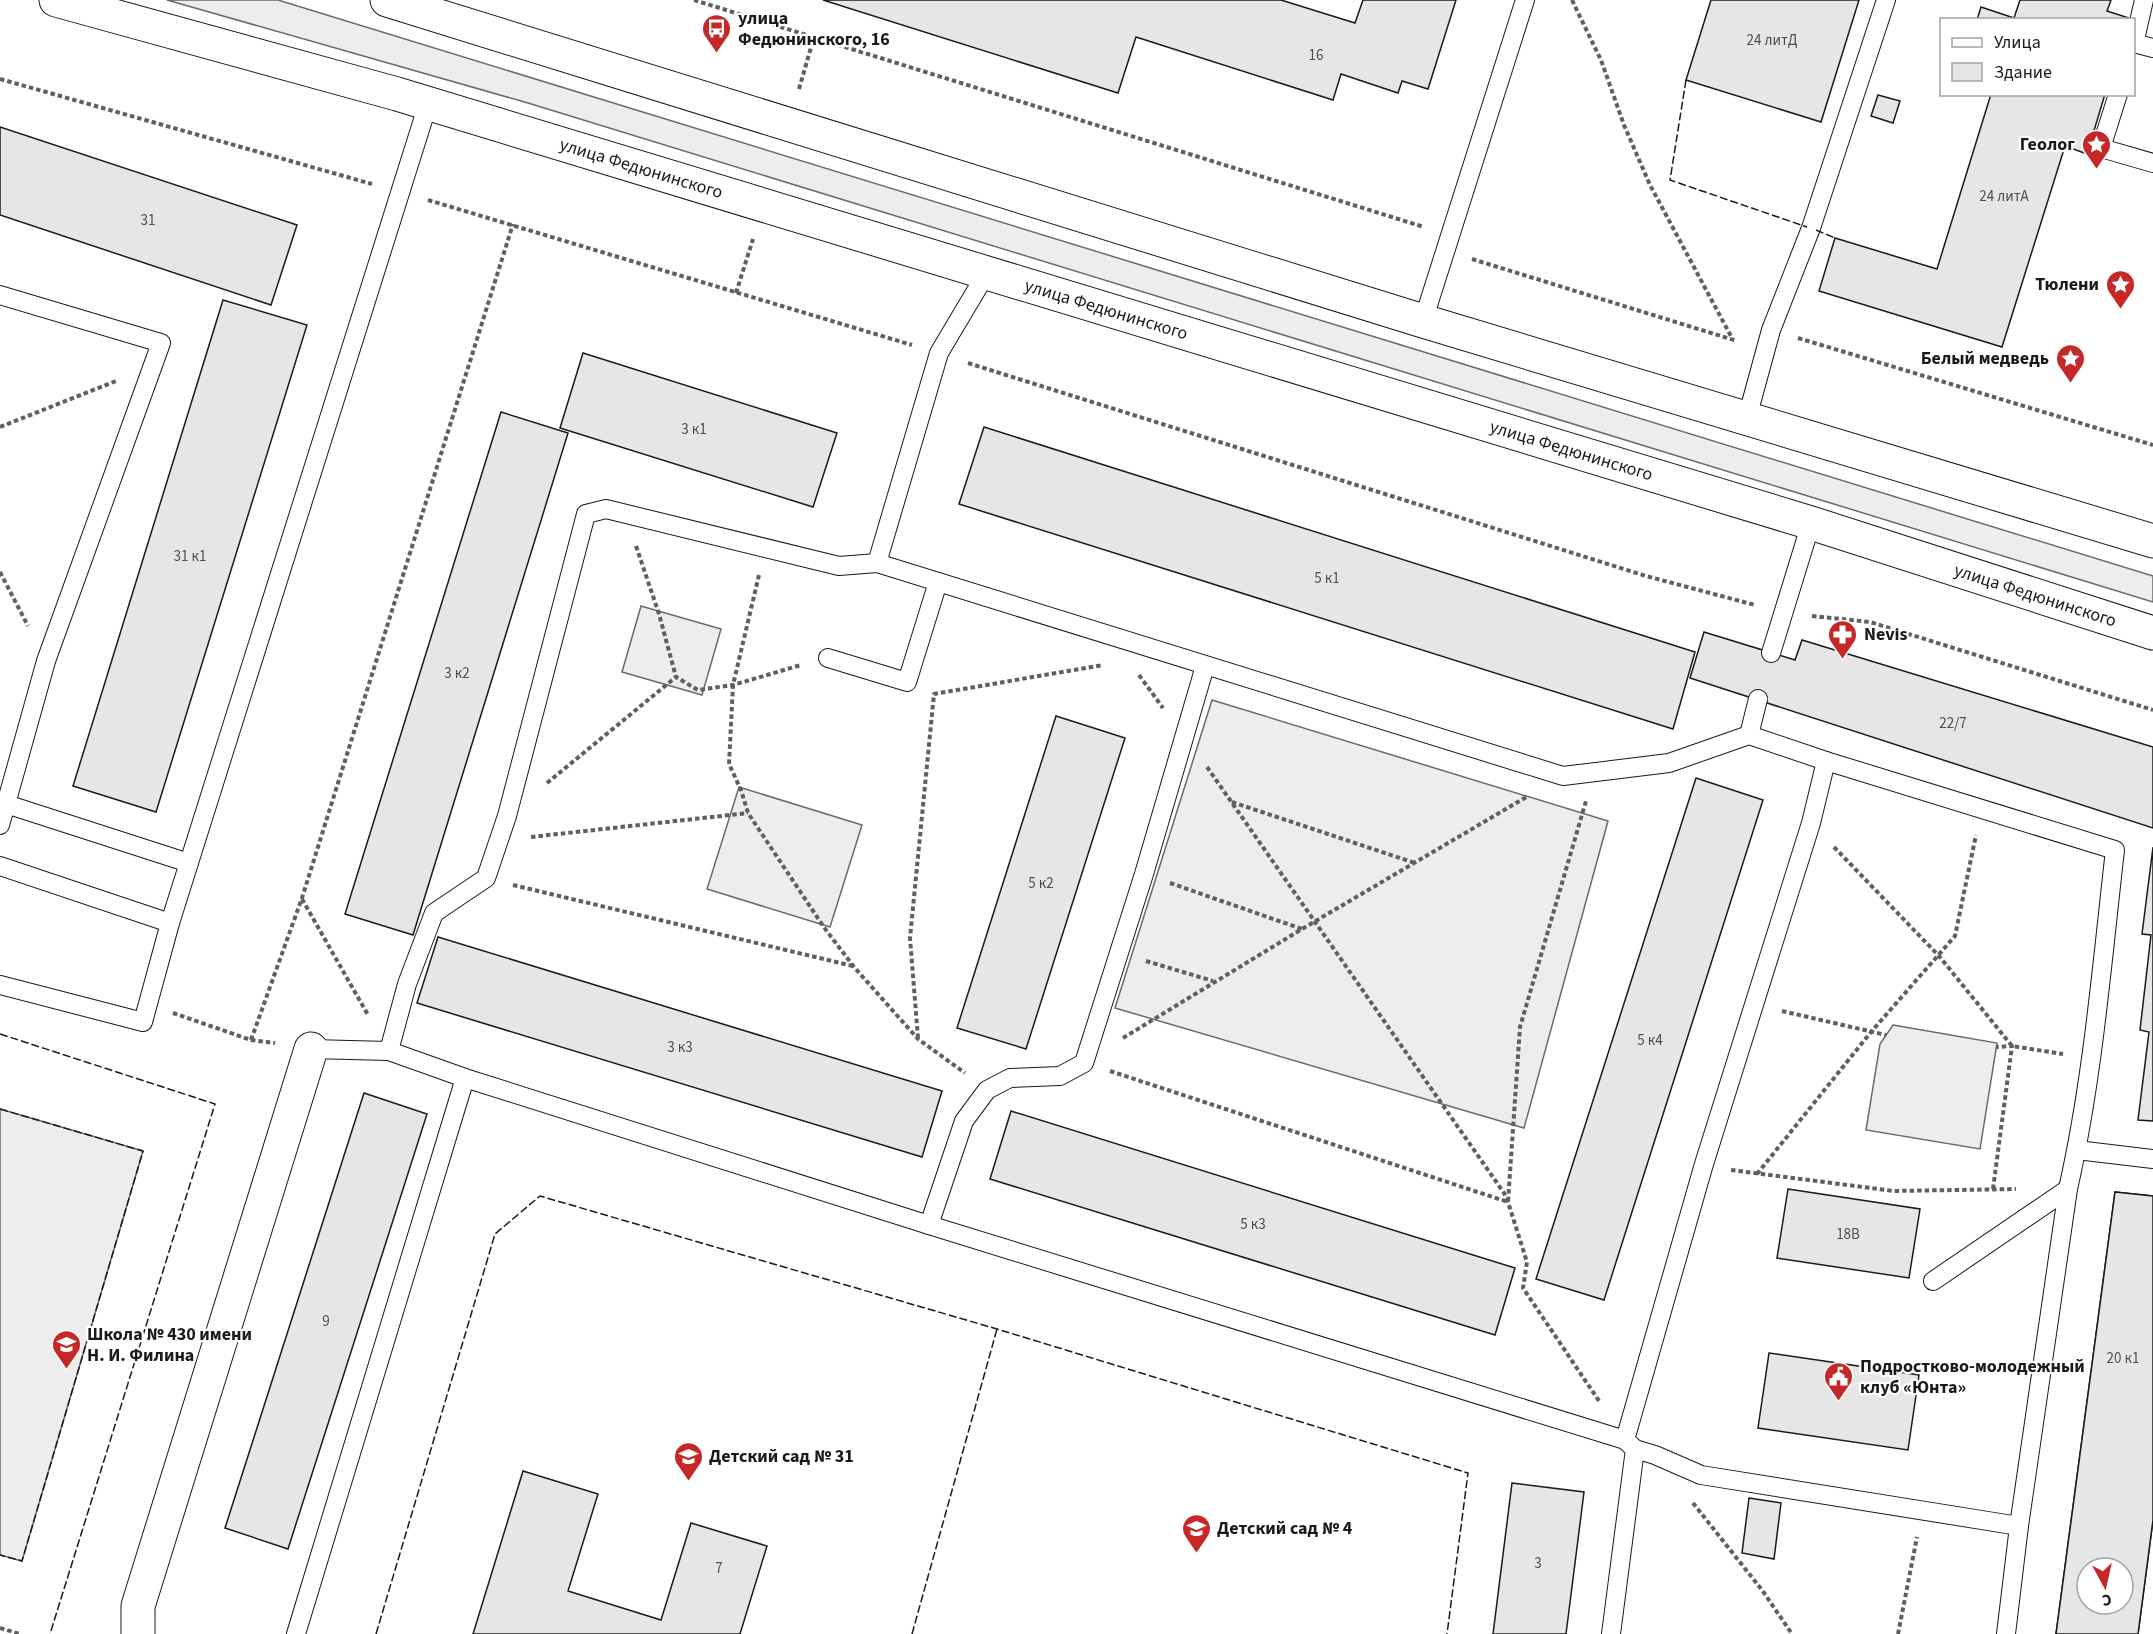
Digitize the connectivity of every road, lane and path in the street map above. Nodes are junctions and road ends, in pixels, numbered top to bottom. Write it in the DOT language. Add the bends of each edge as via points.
graph roads {
  1 [pos="56,0"];
  2 [pos="387,0"];
  3 [pos="694,0"];
  4 [pos="1526,0"];
  5 [pos="1572,0"];
  6 [pos="1886,0"];
  7 [pos="2144,0"];
  8 [pos="422,6"];
  9 [pos="814,38"];
  10 [pos="2135,39"];
  11 [pos="2135,43"];
  12 [pos="2153,48"];
  13 [pos="0,79"];
  14 [pos="2117,96"];
  15 [pos="428,104"];
  16 [pos="789,124"];
  17 [pos="2153,163"];
  18 [pos="399,192"];
  19 [pos="764,205"];
  20 [pos="513,224"];
  21 [pos="1445,250"];
  22 [pos="986,274"];
  23 [pos="736,293"];
  24 [pos="0,295"];
  25 [pos="1423,321"];
  26 [pos="1772,330"];
  27 [pos="1733,340"];
  28 [pos="939,353"];
  29 [pos="120,380"];
  30 [pos="1747,418"];
  31 [pos="0,427"];
  32 [pos="2153,445"];
  33 [pos="625,513"];
  34 [pos="1811,523"];
  35 [pos="2153,541"];
  36 [pos="765,547"];
  37 [pos="877,563"];
  38 [pos="0,572"];
  39 [pos="938,582"];
  40 [pos="1784,613"];
  41 [pos="2153,633"];
  42 [pos="1131,652"];
  43 [pos="1771,653"];
  44 [pos="828,657"];
  45 [pos="46,661"];
  46 [pos="1205,666"];
  47 [pos="676,677"];
  48 [pos="733,685"];
  49 [pos="1758,699"];
  50 [pos="2153,710"];
  51 [pos="1749,735"];
  52 [pos="1185,737"];
  53 [pos="1827,761"];
  54 [pos="1595,772"];
  55 [pos="1563,776"];
  56 [pos="1232,802"];
  57 [pos="6,804"];
  58 [pos="1982,809"];
  59 [pos="748,813"];
  60 [pos="507,816"];
  61 [pos="1811,823"];
  62 [pos="0,825"];
  63 [pos="499,841"];
  64 [pos="189,863"];
  65 [pos="1415,863"];
  66 [pos="0,866"];
  67 [pos="1144,874"];
  68 [pos="486,878"];
  69 [pos="302,898"];
  70 [pos="170,923"];
  71 [pos="1314,923"];
  72 [pos="1302,929"];
  73 [pos="1118,953"];
  74 [pos="1939,956"];
  75 [pos="854,967"];
  76 [pos="1214,981"];
  77 [pos="0,984"];
  78 [pos="147,1004"];
  79 [pos="1754,1005"];
  80 [pos="1871,1032"];
  81 [pos="1886,1035"];
  82 [pos="918,1039"];
  83 [pos="2012,1046"];
  84 [pos="1996,1047"];
  85 [pos="311,1049"];
  86 [pos="389,1051"];
  87 [pos="2090,1058"];
  88 [pos="1084,1063"];
  89 [pos="465,1078"];
  90 [pos="987,1090"];
  91 [pos="2077,1150"];
  92 [pos="2153,1159"];
  93 [pos="1732,1170"];
  94 [pos="1756,1174"];
  95 [pos="1993,1189"];
  96 [pos="2024,1189"];
  97 [pos="2068,1189"];
  98 [pos="1508,1202"];
  99 [pos="929,1225"];
  100 [pos="1933,1281"];
  101 [pos="1630,1445"];
  102 [pos="1690,1499"];
  103 [pos="1923,1510"];
  104 [pos="2019,1526"];
  105 [pos="0,1628"];
  106 [pos="20,1634"];
  107 [pos="138,1634"];
  108 [pos="296,1634"];
  109 [pos="1611,1634"];
  110 [pos="1792,1634"];
  111 [pos="1898,1634"];
  112 [pos="2006,1634"];
  1 -- 15 [label="main road, улица Федюнинского"];
  2 -- 8 [label="main road"];
  3 -- 9 [label="path"];
  4 -- 21 [label="lane"];
  5 -- 27 [label="path" via="1601,60 1650,185"];
  6 -- 26 [label="lane" via="1811,228"];
  7 -- 10 [label="lane"];
  8 -- 16 [label="main road"];
  9 -- 16 [label="path"];
  9 -- 21 [label="path" via="1433,230"];
  11 -- 12 [label="lane"];
  13 -- 18 [label="path"];
  14 -- 17 [label="lane" via="2101,148"];
  15 -- 18 [label="lane"];
  15 -- 19 [label="main road, улица Федюнинского"];
  16 -- 25 [label="main road"];
  18 -- 20 [label="path"];
  18 -- 64 [label="lane"];
  19 -- 22 [label="main road, улица Федюнинского"];
  19 -- 23 [label="path"];
  20 -- 23 [label="path"];
  20 -- 69 [label="path"];
  21 -- 25 [label="lane"];
  21 -- 27 [label="path"];
  22 -- 28 [label="lane"];
  22 -- 34 [label="main road, улица Федюнинского"];
  23 -- 28 [label="path"];
  24 -- 45 [label="lane" via="160,343"];
  25 -- 30 [label="main road"];
  26 -- 27 [label="path" via="1760,349"];
  26 -- 30 [label="lane"];
  26 -- 32 [label="path"];
  28 -- 37 [label="lane"];
  28 -- 40 [label="path" via="1646,576"];
  29 -- 31 [label="path"];
  30 -- 35 [label="main road"];
  33 -- 36 [label="lane"];
  33 -- 47 [label="path"];
  33 -- 60 [label="lane" via="606,509 586,514"];
  34 -- 40 [label="lane"];
  34 -- 41 [label="main road, улица Федюнинского"];
  36 -- 37 [label="lane" via="839,567"];
  36 -- 48 [label="path"];
  37 -- 39 [label="lane"];
  38 -- 45 [label="path"];
  39 -- 42 [label="lane"];
  39 -- 44 [label="lane" via="907,682"];
  40 -- 43 [label="lane"];
  40 -- 50 [label="path" via="1869,622"];
  42 -- 46 [label="lane"];
  42 -- 52 [label="path"];
  42 -- 82 [label="path" via="934,694 910,938"];
  44 -- 48 [label="path"];
  45 -- 57 [label="lane"];
  46 -- 52 [label="lane"];
  46 -- 55 [label="lane"];
  47 -- 48 [label="path" via="698,690"];
  47 -- 60 [label="path"];
  48 -- 59 [label="path" via="729,764"];
  49 -- 51 [label="lane"];
  51 -- 53 [label="lane"];
  51 -- 54 [label="lane" via="1669,763"];
  52 -- 56 [label="path"];
  52 -- 67 [label="lane"];
  53 -- 58 [label="lane"];
  53 -- 61 [label="lane"];
  54 -- 55 [label="lane"];
  54 -- 98 [label="path" via="1520,1027"];
  55 -- 65 [label="path"];
  56 -- 65 [label="path"];
  56 -- 71 [label="path"];
  57 -- 62 [label="lane"];
  57 -- 64 [label="lane"];
  58 -- 74 [label="path" via="1955,936"];
  58 -- 87 [label="lane" via="2115,850"];
  59 -- 63 [label="path"];
  59 -- 75 [label="path"];
  60 -- 63 [label="lane"];
  61 -- 74 [label="path"];
  61 -- 79 [label="lane"];
  63 -- 68 [label="lane"];
  64 -- 70 [label="lane"];
  65 -- 71 [label="path"];
  66 -- 70 [label="lane"];
  67 -- 72 [label="path"];
  67 -- 73 [label="lane"];
  68 -- 75 [label="path"];
  68 -- 86 [label="lane" via="434,913 407,984"];
  69 -- 78 [label="path" via="251,1040"];
  69 -- 86 [label="path"];
  70 -- 78 [label="lane"];
  71 -- 72 [label="path"];
  71 -- 98 [label="path"];
  72 -- 76 [label="path"];
  73 -- 76 [label="path"];
  73 -- 88 [label="lane"];
  74 -- 80 [label="path"];
  74 -- 83 [label="path"];
  75 -- 82 [label="path"];
  76 -- 88 [label="path"];
  77 -- 78 [label="lane" via="142,1022"];
  79 -- 80 [label="path"];
  79 -- 101 [label="lane" via="1704,1164"];
  80 -- 81 [label="path"];
  80 -- 94 [label="path"];
  82 -- 90 [label="path"];
  83 -- 84 [label="path"];
  83 -- 87 [label="path"];
  83 -- 95 [label="path"];
  85 -- 86 [label="lane"];
  85 -- 107 [label="main road" via="138,1606"];
  86 -- 89 [label="lane"];
  87 -- 91 [label="lane"];
  88 -- 90 [label="lane" via="1060,1076 1010,1078"];
  88 -- 98 [label="path"];
  89 -- 99 [label="lane"];
  89 -- 108 [label="lane"];
  90 -- 99 [label="lane" via="964,1121"];
  91 -- 92 [label="lane"];
  91 -- 97 [label="lane"];
  93 -- 94 [label="path"];
  94 -- 95 [label="path" via="1894,1191"];
  95 -- 96 [label="path"];
  97 -- 100 [label="lane"];
  97 -- 104 [label="lane"];
  98 -- 101 [label="path" via="1527,1262 1523,1288"];
  99 -- 101 [label="lane"];
  101 -- 103 [label="lane" via="1701,1475"];
  101 -- 109 [label="lane"];
  102 -- 110 [label="path"];
  103 -- 104 [label="lane"];
  103 -- 111 [label="path"];
  104 -- 112 [label="lane"];
  105 -- 106 [label="path"];
}
